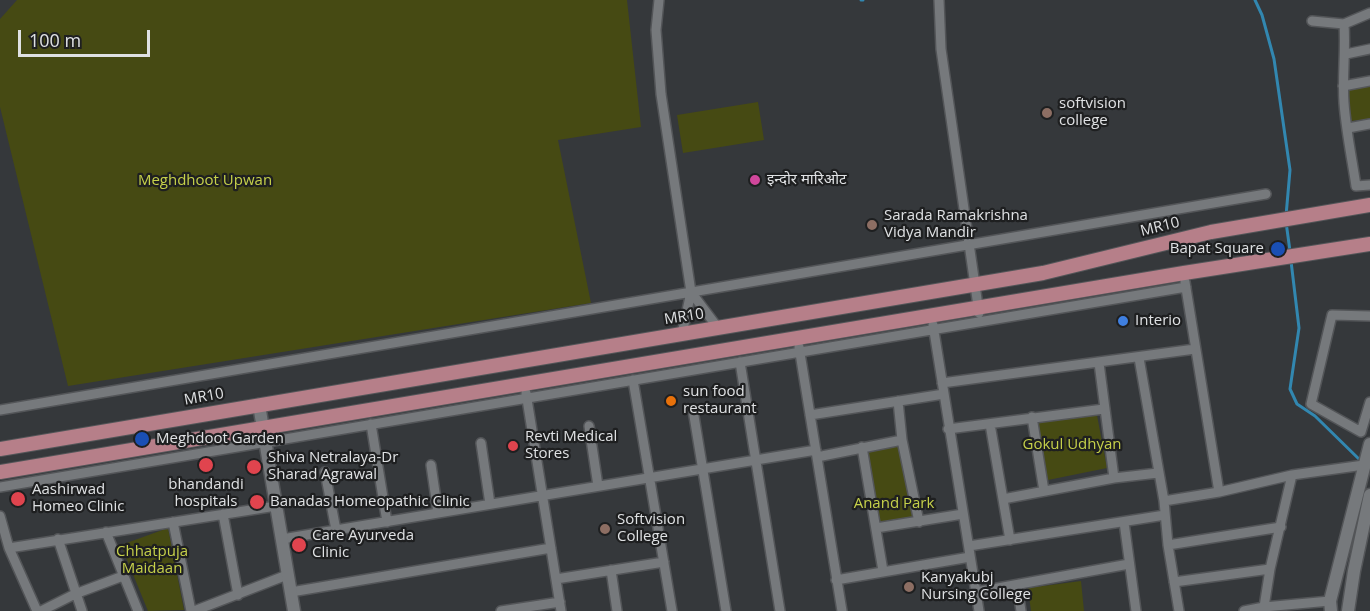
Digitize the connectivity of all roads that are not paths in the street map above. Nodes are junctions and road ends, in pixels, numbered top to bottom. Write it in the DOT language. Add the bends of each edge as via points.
graph roads {
  1 [pos="659,0"];
  2 [pos="939,0"];
  3 [pos="1370,13"];
  4 [pos="1312,21"];
  5 [pos="1344,24"];
  6 [pos="1370,49"];
  7 [pos="1346,54"];
  8 [pos="1370,81"];
  9 [pos="1343,86"];
  10 [pos="1370,124"];
  11 [pos="1348,128"];
  12 [pos="1370,185"];
  13 [pos="1266,194"];
  14 [pos="1370,205"];
  15 [pos="1370,244"];
  16 [pos="969,245"];
  17 [pos="1185,280"];
  18 [pos="975,285"];
  19 [pos="691,292"];
  20 [pos="979,315"];
  21 [pos="1370,316"];
  22 [pos="932,323"];
  23 [pos="718,328"];
  24 [pos="682,334"];
  25 [pos="799,345"];
  26 [pos="1195,349"];
  27 [pos="1139,358"];
  28 [pos="740,362"];
  29 [pos="1099,363"];
  30 [pos="633,380"];
  31 [pos="942,383"];
  32 [pos="526,391"];
  33 [pos="944,394"];
  34 [pos="898,401"];
  35 [pos="1370,402"];
  36 [pos="259,405"];
  37 [pos="1104,409"];
  38 [pos="0,410"];
  39 [pos="693,410"];
  40 [pos="810,415"];
  41 [pos="1032,417"];
  42 [pos="371,424"];
  43 [pos="990,424"];
  44 [pos="589,426"];
  45 [pos="948,429"];
  46 [pos="264,435"];
  47 [pos="902,440"];
  48 [pos="481,443"];
  49 [pos="862,447"];
  50 [pos="0,448"];
  51 [pos="1369,448"];
  52 [pos="816,454"];
  53 [pos="755,460"];
  54 [pos="430,465"];
  55 [pos="1364,465"];
  56 [pos="703,469"];
  57 [pos="0,472"];
  58 [pos="325,472"];
  59 [pos="1158,473"];
  60 [pos="1292,475"];
  61 [pos="650,478"];
  62 [pos="1114,478"];
  63 [pos="598,486"];
  64 [pos="0,487"];
  65 [pos="1044,491"];
  66 [pos="1219,492"];
  67 [pos="1370,495"];
  68 [pos="543,496"];
  69 [pos="1003,499"];
  70 [pos="1164,501"];
  71 [pos="490,504"];
  72 [pos="276,506"];
  73 [pos="438,513"];
  74 [pos="223,514"];
  75 [pos="963,514"];
  76 [pos="1165,515"];
  77 [pos="0,516"];
  78 [pos="173,522"];
  79 [pos="387,522"];
  80 [pos="919,522"];
  81 [pos="1124,522"];
  82 [pos="1281,527"];
  83 [pos="876,528"];
  84 [pos="336,530"];
  85 [pos="106,532"];
  86 [pos="58,539"];
  87 [pos="282,539"];
  88 [pos="1010,540"];
  89 [pos="1168,545"];
  90 [pos="969,546"];
  91 [pos="9,548"];
  92 [pos="551,548"];
  93 [pos="970,557"];
  94 [pos="664,562"];
  95 [pos="1130,564"];
  96 [pos="1270,569"];
  97 [pos="611,570"];
  98 [pos="883,571"];
  99 [pos="287,575"];
  100 [pos="123,576"];
  101 [pos="556,579"];
  102 [pos="836,580"];
  103 [pos="1174,582"];
  104 [pos="1017,585"];
  105 [pos="291,592"];
  106 [pos="976,592"];
  107 [pos="75,594"];
  108 [pos="238,595"];
  109 [pos="561,606"];
  110 [pos="1330,606"];
  111 [pos="1264,607"];
  112 [pos="39,611"];
  113 [pos="82,611"];
  114 [pos="138,611"];
  115 [pos="193,611"];
  116 [pos="294,611"];
  117 [pos="504,611"];
  118 [pos="617,611"];
  119 [pos="672,611"];
  120 [pos="726,611"];
  121 [pos="780,611"];
  122 [pos="842,611"];
  123 [pos="980,611"];
  124 [pos="1021,611"];
  125 [pos="1136,611"];
  126 [pos="1179,611"];
  127 [pos="1244,611"];
  128 [pos="1348,611"];
  1 -- 19 [label="street" via="656,30 661,94"];
  2 -- 16 [label="street" via="941,49"];
  3 -- 5 [label="street"];
  4 -- 5 [label="street"];
  5 -- 7 [label="street"];
  6 -- 7 [label="street"];
  7 -- 9 [label="street"];
  8 -- 9 [label="street"];
  9 -- 11 [label="street"];
  10 -- 11 [label="street"];
  11 -- 12 [label="street" via="1356,186"];
  13 -- 16 [label="street"];
  14 -- 18 [label="main road, MR10" via="1211,232 1043,273"];
  15 -- 17 [label="main road" via="1284,257"];
  16 -- 18 [label="street"];
  16 -- 19 [label="street"];
  17 -- 20 [label="main road"];
  17 -- 26 [label="street"];
  18 -- 20 [label="street"];
  18 -- 23 [label="main road, MR10"];
  19 -- 23 [label="street"];
  19 -- 24 [label="street"];
  19 -- 38 [label="street"];
  20 -- 22 [label="main road"];
  21 -- 35 [label="street" via="1332,315 1311,404 1360,432"];
  22 -- 25 [label="main road"];
  22 -- 31 [label="street"];
  23 -- 24 [label="main road, MR10"];
  24 -- 36 [label="main road, MR10"];
  25 -- 28 [label="street"];
  25 -- 32 [label="main road"];
  25 -- 40 [label="street"];
  26 -- 27 [label="street"];
  26 -- 66 [label="street"];
  27 -- 29 [label="street"];
  27 -- 59 [label="street"];
  28 -- 30 [label="street"];
  28 -- 53 [label="street"];
  29 -- 31 [label="street"];
  29 -- 37 [label="street"];
  30 -- 32 [label="street"];
  30 -- 61 [label="street"];
  31 -- 33 [label="street"];
  32 -- 42 [label="street"];
  32 -- 46 [label="main road"];
  32 -- 68 [label="street"];
  33 -- 34 [label="street"];
  33 -- 45 [label="street"];
  34 -- 40 [label="street"];
  34 -- 47 [label="street"];
  36 -- 46 [label="main road"];
  36 -- 50 [label="main road, MR10"];
  37 -- 41 [label="street"];
  37 -- 62 [label="street"];
  39 -- 56 [label="street"];
  40 -- 52 [label="street"];
  41 -- 43 [label="street"];
  41 -- 65 [label="street"];
  42 -- 46 [label="street"];
  42 -- 79 [label="street"];
  43 -- 45 [label="street"];
  43 -- 69 [label="street"];
  44 -- 63 [label="street"];
  45 -- 75 [label="street"];
  46 -- 57 [label="main road"];
  46 -- 64 [label="street"];
  46 -- 72 [label="main road"];
  47 -- 49 [label="street"];
  47 -- 80 [label="street"];
  48 -- 71 [label="street"];
  49 -- 52 [label="street"];
  49 -- 83 [label="street"];
  51 -- 55 [label="main road"];
  52 -- 53 [label="street"];
  52 -- 102 [label="street"];
  53 -- 56 [label="street"];
  53 -- 121 [label="street"];
  54 -- 73 [label="street"];
  55 -- 60 [label="street"];
  55 -- 110 [label="main road"];
  56 -- 61 [label="street"];
  56 -- 120 [label="street"];
  58 -- 84 [label="street"];
  59 -- 62 [label="street"];
  59 -- 70 [label="street"];
  60 -- 66 [label="street"];
  60 -- 82 [label="street"];
  61 -- 63 [label="street"];
  61 -- 94 [label="street"];
  62 -- 65 [label="street"];
  63 -- 68 [label="street"];
  65 -- 69 [label="street"];
  66 -- 70 [label="street"];
  67 -- 128 [label="main road"];
  68 -- 71 [label="street"];
  68 -- 92 [label="street"];
  69 -- 88 [label="street"];
  70 -- 76 [label="street"];
  71 -- 73 [label="street"];
  72 -- 74 [label="street"];
  72 -- 87 [label="main road"];
  73 -- 79 [label="street"];
  74 -- 78 [label="street"];
  74 -- 108 [label="street"];
  75 -- 80 [label="street"];
  75 -- 90 [label="street"];
  76 -- 81 [label="street"];
  76 -- 89 [label="street"];
  77 -- 91 [label="street"];
  78 -- 85 [label="street"];
  78 -- 115 [label="street"];
  79 -- 84 [label="street"];
  80 -- 83 [label="street"];
  81 -- 88 [label="street"];
  81 -- 95 [label="street"];
  82 -- 89 [label="street"];
  82 -- 96 [label="street"];
  83 -- 98 [label="street"];
  84 -- 87 [label="street"];
  85 -- 86 [label="street"];
  85 -- 100 [label="street"];
  86 -- 91 [label="street"];
  86 -- 107 [label="street"];
  87 -- 99 [label="main road"];
  88 -- 90 [label="street"];
  89 -- 103 [label="street"];
  90 -- 93 [label="street"];
  91 -- 112 [label="street"];
  92 -- 101 [label="street"];
  92 -- 105 [label="street"];
  93 -- 98 [label="street"];
  93 -- 106 [label="street"];
  94 -- 97 [label="street"];
  94 -- 119 [label="street"];
  95 -- 104 [label="street"];
  95 -- 125 [label="street"];
  96 -- 103 [label="street"];
  96 -- 111 [label="street"];
  97 -- 101 [label="street"];
  97 -- 118 [label="street"];
  98 -- 102 [label="street"];
  99 -- 105 [label="main road"];
  99 -- 108 [label="street"];
  100 -- 107 [label="street"];
  100 -- 114 [label="street"];
  101 -- 109 [label="street"];
  102 -- 122 [label="street"];
  103 -- 126 [label="street"];
  104 -- 106 [label="street"];
  104 -- 124 [label="street"];
  105 -- 116 [label="main road"];
  106 -- 123 [label="street"];
  107 -- 112 [label="street"];
  107 -- 113 [label="street"];
  108 -- 115 [label="street"];
  109 -- 117 [label="street"];
  110 -- 111 [label="street"];
  111 -- 127 [label="street"];
}
